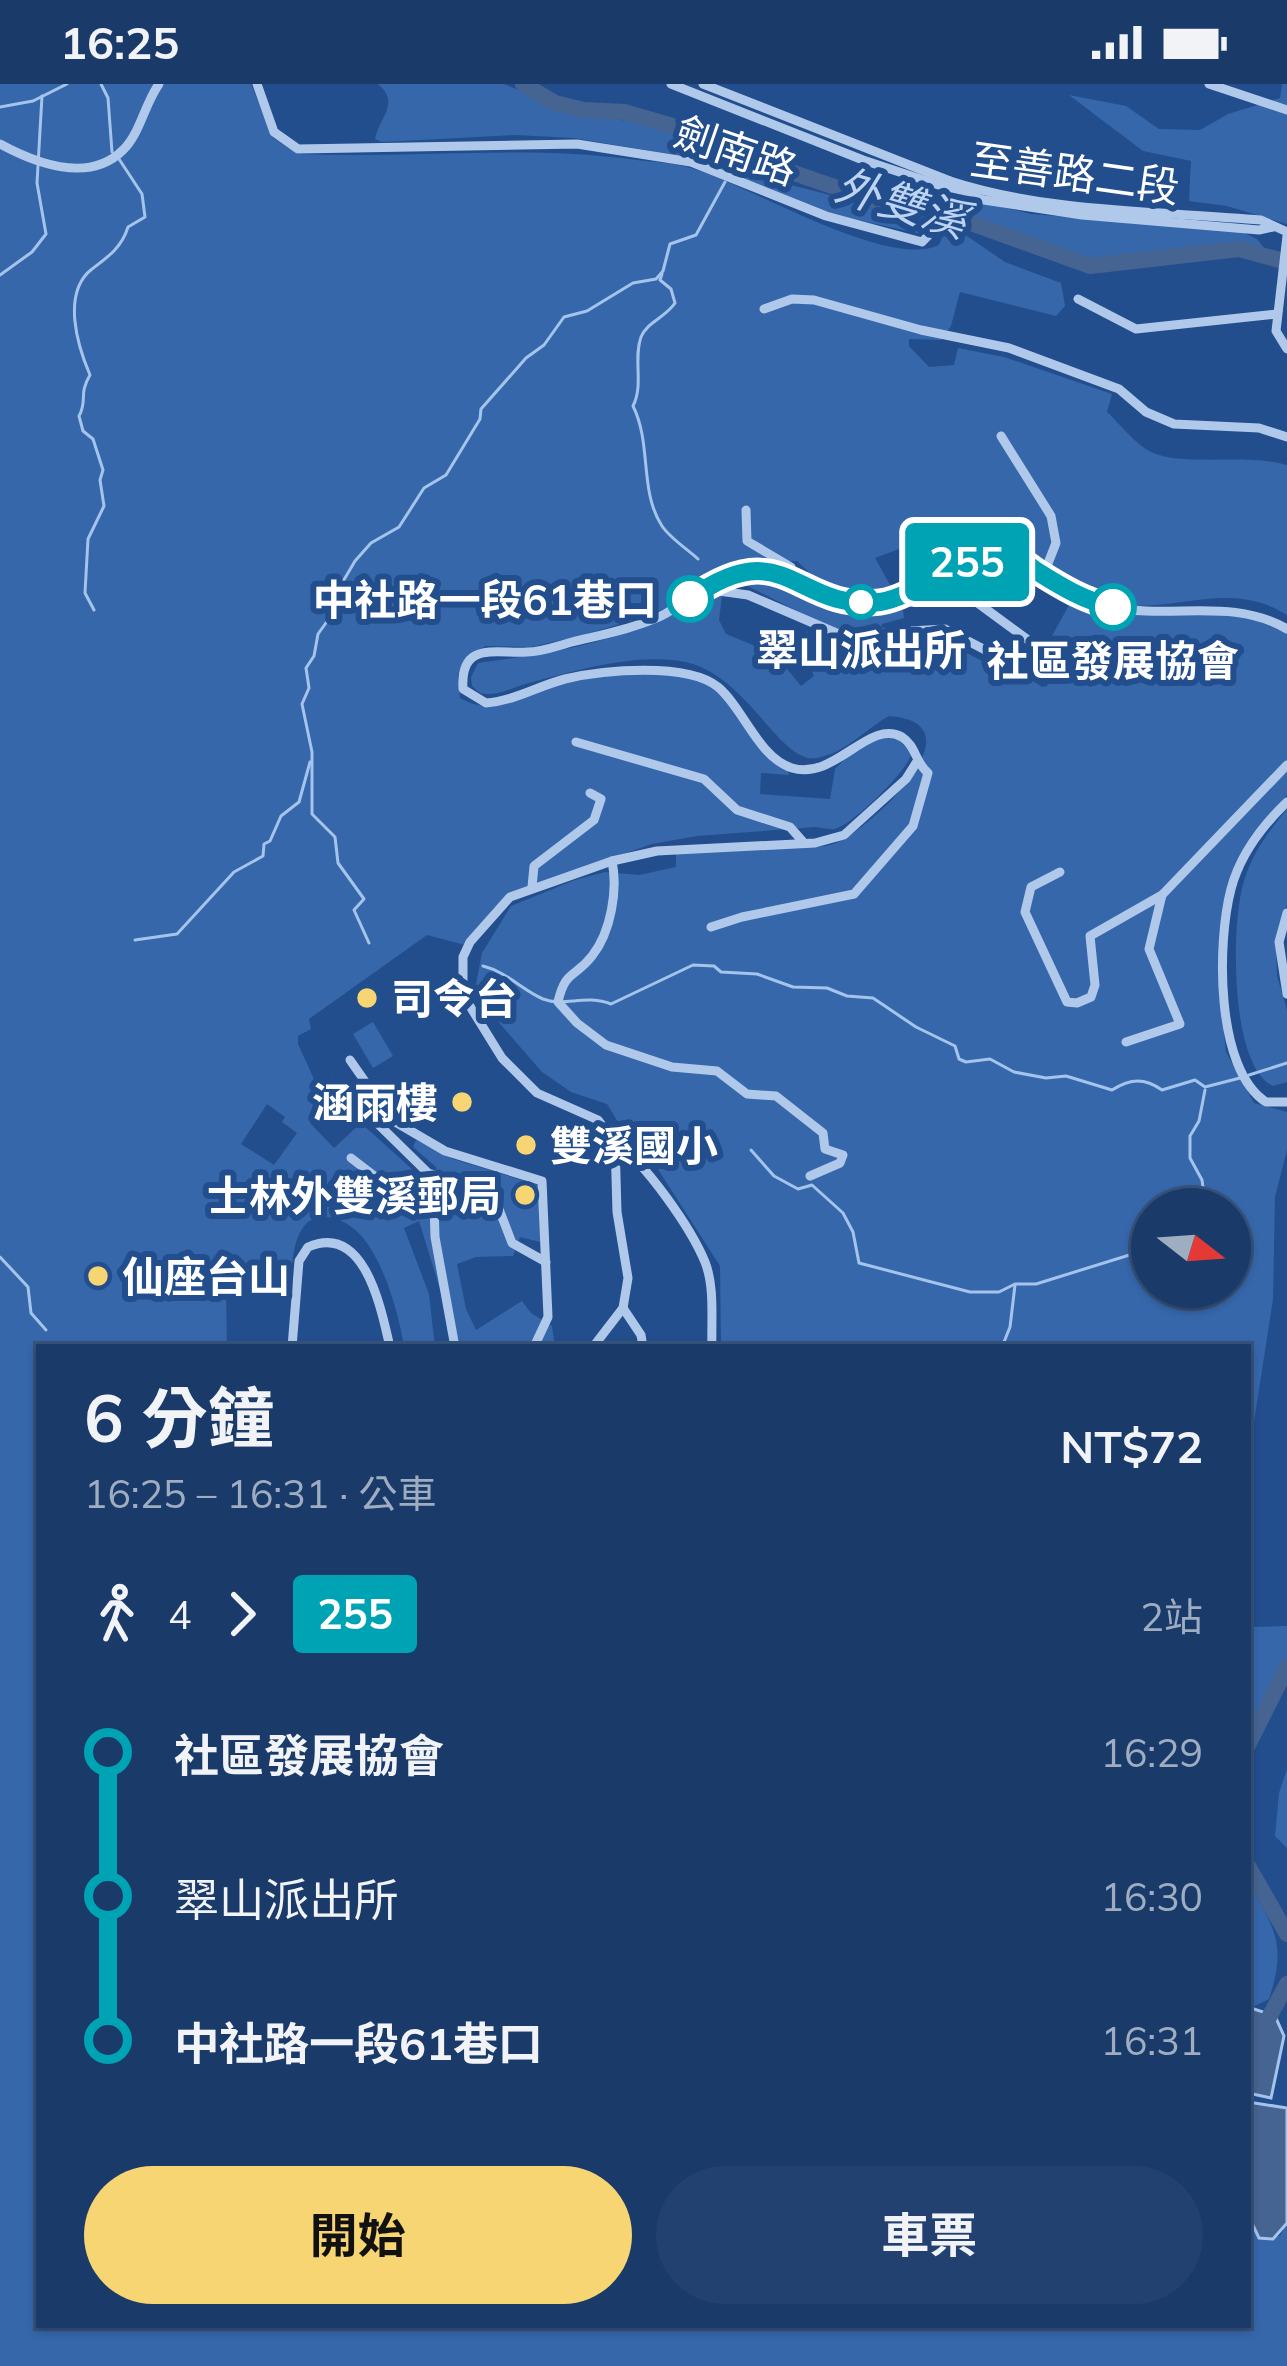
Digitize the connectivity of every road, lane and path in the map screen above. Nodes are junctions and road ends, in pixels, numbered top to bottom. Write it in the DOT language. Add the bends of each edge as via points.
graph roads {
  1 [pos="159,84"];
  2 [pos="257,84"];
  3 [pos="671,84"];
  4 [pos="703,84"];
  5 [pos="1209,84"];
  6 [pos="1287,110"];
  7 [pos="0,144"];
  8 [pos="949,190"];
  9 [pos="1286,237"];
  10 [pos="1078,299"];
  11 [pos="764,309"];
  12 [pos="1277,314"];
  13 [pos="1287,349"];
  14 [pos="1001,436"];
  15 [pos="1287,437"];
  16 [pos="746,510"];
  17 [pos="950,573"];
  18 [pos="1043,576"];
  19 [pos="788,578"];
  20 [pos="704,589"];
  21 [pos="1287,629"];
  22 [pos="1039,648"];
  23 [pos="991,652"];
  24 [pos="576,742"];
  25 [pos="916,763"];
  26 [pos="1287,765"];
  27 [pos="590,793"];
  28 [pos="1287,802"];
  29 [pos="804,843"];
  30 [pos="612,861"];
  31 [pos="1060,872"];
  32 [pos="532,886"];
  33 [pos="1162,895"];
  34 [pos="1287,913"];
  35 [pos="711,927"];
  36 [pos="1287,994"];
  37 [pos="1126,1042"];
  38 [pos="350,1060"];
  39 [pos="354,1088"];
  40 [pos="1287,1102"];
  41 [pos="615,1142"];
  42 [pos="351,1158"];
  43 [pos="810,1176"];
  44 [pos="492,1191"];
  45 [pos="434,1204"];
  46 [pos="546,1262"];
  47 [pos="622,1308"];
  48 [pos="292,1344"];
  49 [pos="389,1344"];
  50 [pos="453,1344"];
  51 [pos="535,1344"];
  52 [pos="595,1344"];
  53 [pos="642,1344"];
  54 [pos="712,1344"];
  1 -- 7 [label="street" via="126,148 105,163 49,166"];
  2 -- 8 [label="street, 劍南路" via="274,132 298,149 577,144 691,162 826,217 922,242 936,229"];
  3 -- 8 [label="street, 至善路二段"];
  4 -- 8 [label="street, 至善路二段"];
  5 -- 6 [label="street"];
  8 -- 9 [label="street, 至善路二段" via="1036,209 1273,227"];
  9 -- 12 [label="street"];
  10 -- 12 [label="street" via="1136,329"];
  11 -- 15 [label="street" via="814,300 1009,348 1119,389 1174,424"];
  12 -- 13 [label="street"];
  14 -- 18 [label="street" via="1051,516 1056,543"];
  16 -- 19 [label="street" via="747,542 791,567"];
  17 -- 18 [label="street" via="991,552"];
  17 -- 19 [label="street" via="882,602 833,596"];
  17 -- 22 [label="street" via="960,590"];
  18 -- 21 [label="street" via="1106,605 1243,611"];
  19 -- 20 [label="street" via="750,570"];
  20 -- 23 [label="street" via="748,595 841,634 945,629"];
  20 -- 25 [label="street" via="654,619 532,652 486,651 474,656 463,689 486,704 583,675 677,671 716,686 778,761 794,768 825,767 881,734 901,736"];
  24 -- 29 [label="street" via="704,778 737,810 790,827"];
  25 -- 29 [label="street" via="844,835"];
  25 -- 35 [label="street" via="928,773 913,826 854,894"];
  26 -- 33 [label="street"];
  27 -- 32 [label="street" via="602,799 594,820 534,866"];
  28 -- 40 [label="street" via="1240,867 1225,931 1226,1015 1242,1079 1266,1102"];
  29 -- 30 [label="street"];
  30 -- 32 [label="street"];
  30 -- 43 [label="street" via="604,939 562,982 558,1002 606,1045 672,1067 718,1071 737,1090 776,1096 808,1118 825,1149 843,1155"];
  31 -- 33 [label="street" via="1031,887 1025,911 1067,1002 1091,997 1095,986 1090,936"];
  32 -- 41 [label="street" via="497,908 470,942 463,995 521,1080 598,1120"];
  33 -- 37 [label="street" via="1149,949 1180,1024"];
  34 -- 36 [label="street" via="1279,942"];
  38 -- 46 [label="street" via="392,1120 445,1151 542,1181"];
  39 -- 44 [label="street" via="428,1173"];
  41 -- 47 [label="street" via="628,1278"];
  41 -- 54 [label="street" via="635,1155 705,1263"];
  42 -- 45 [label="street" via="421,1211"];
  44 -- 45 [label="street"];
  44 -- 46 [label="street" via="512,1244"];
  45 -- 50 [label="street"];
  46 -- 51 [label="street" via="548,1317"];
  47 -- 52 [label="street"];
  47 -- 53 [label="street"];
  48 -- 49 [label="street" via="299,1261 308,1247 331,1241 350,1249 367,1274"];
}
